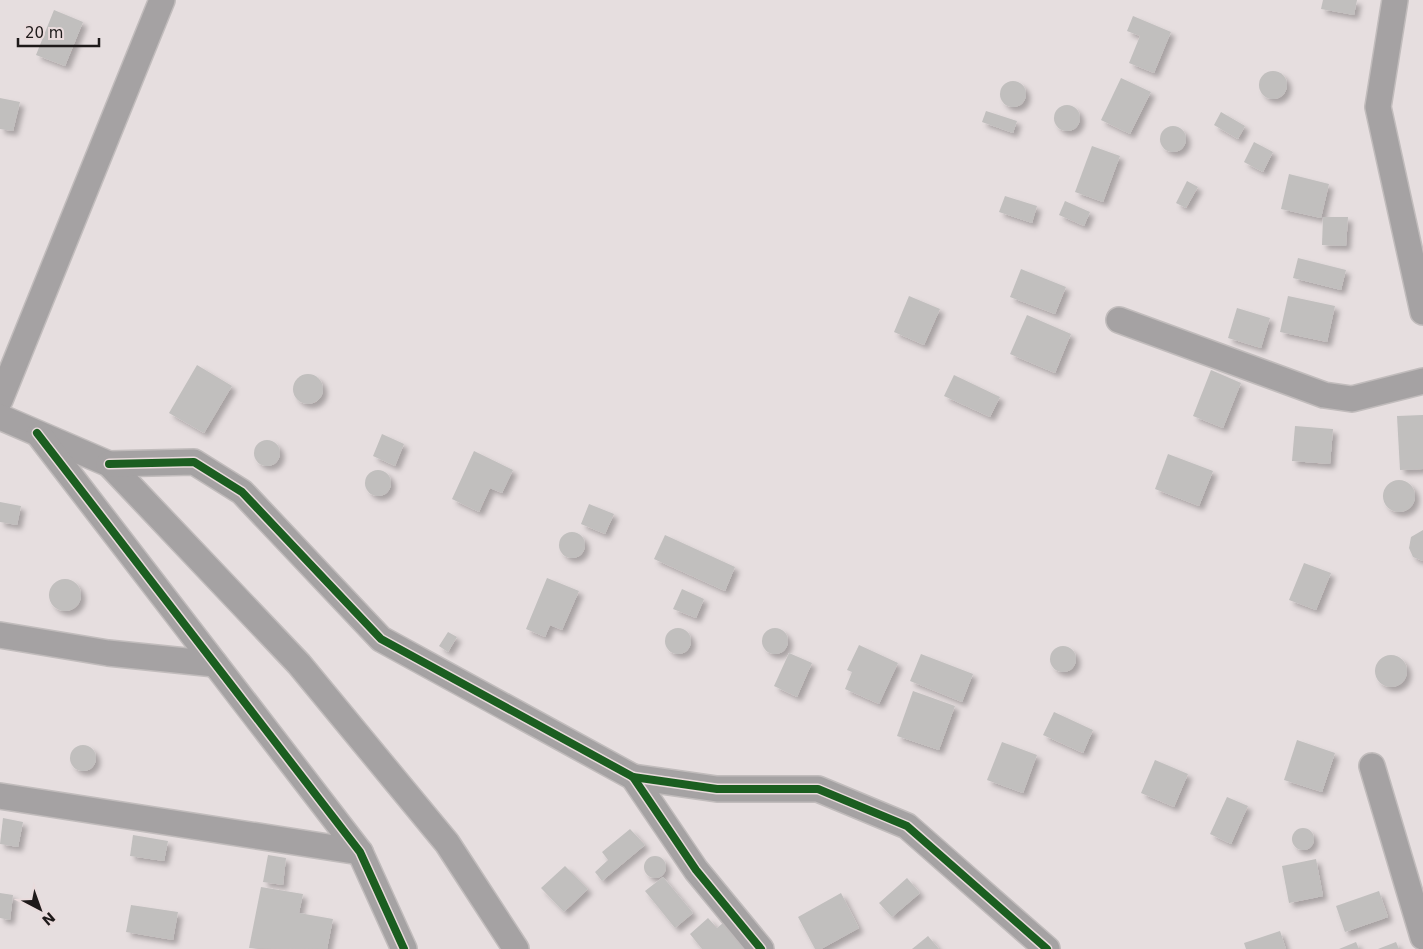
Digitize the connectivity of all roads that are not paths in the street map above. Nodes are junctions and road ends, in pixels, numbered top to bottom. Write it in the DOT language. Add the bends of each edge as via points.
graph roads {
  1 [pos="162,0"];
  2 [pos="1395,0"];
  3 [pos="1423,312"];
  4 [pos="1119,320"];
  5 [pos="1423,381"];
  6 [pos="0,400"];
  7 [pos="0,417"];
  8 [pos="37,433"];
  9 [pos="109,464"];
  10 [pos="0,636"];
  11 [pos="214,664"];
  12 [pos="1372,766"];
  13 [pos="633,776"];
  14 [pos="0,796"];
  15 [pos="360,852"];
  16 [pos="1423,937"];
  17 [pos="404,949"];
  18 [pos="516,949"];
  19 [pos="761,949"];
  20 [pos="1047,949"];
  1 -- 6 [label="street"];
  2 -- 3 [label="street" via="1378,107"];
  4 -- 5 [label="street" via="1324,395 1352,399"];
  7 -- 8 [label="street"];
  8 -- 9 [label="street"];
  8 -- 11 [label="street"];
  9 -- 13 [label="street" via="194,462 242,492 381,639"];
  9 -- 18 [label="street" via="298,664 446,843"];
  10 -- 11 [label="street" via="108,653"];
  11 -- 15 [label="street"];
  12 -- 16 [label="street"];
  13 -- 19 [label="street" via="696,870"];
  13 -- 20 [label="street" via="717,789 818,789 907,826"];
  14 -- 15 [label="street"];
  15 -- 17 [label="street"];
}
